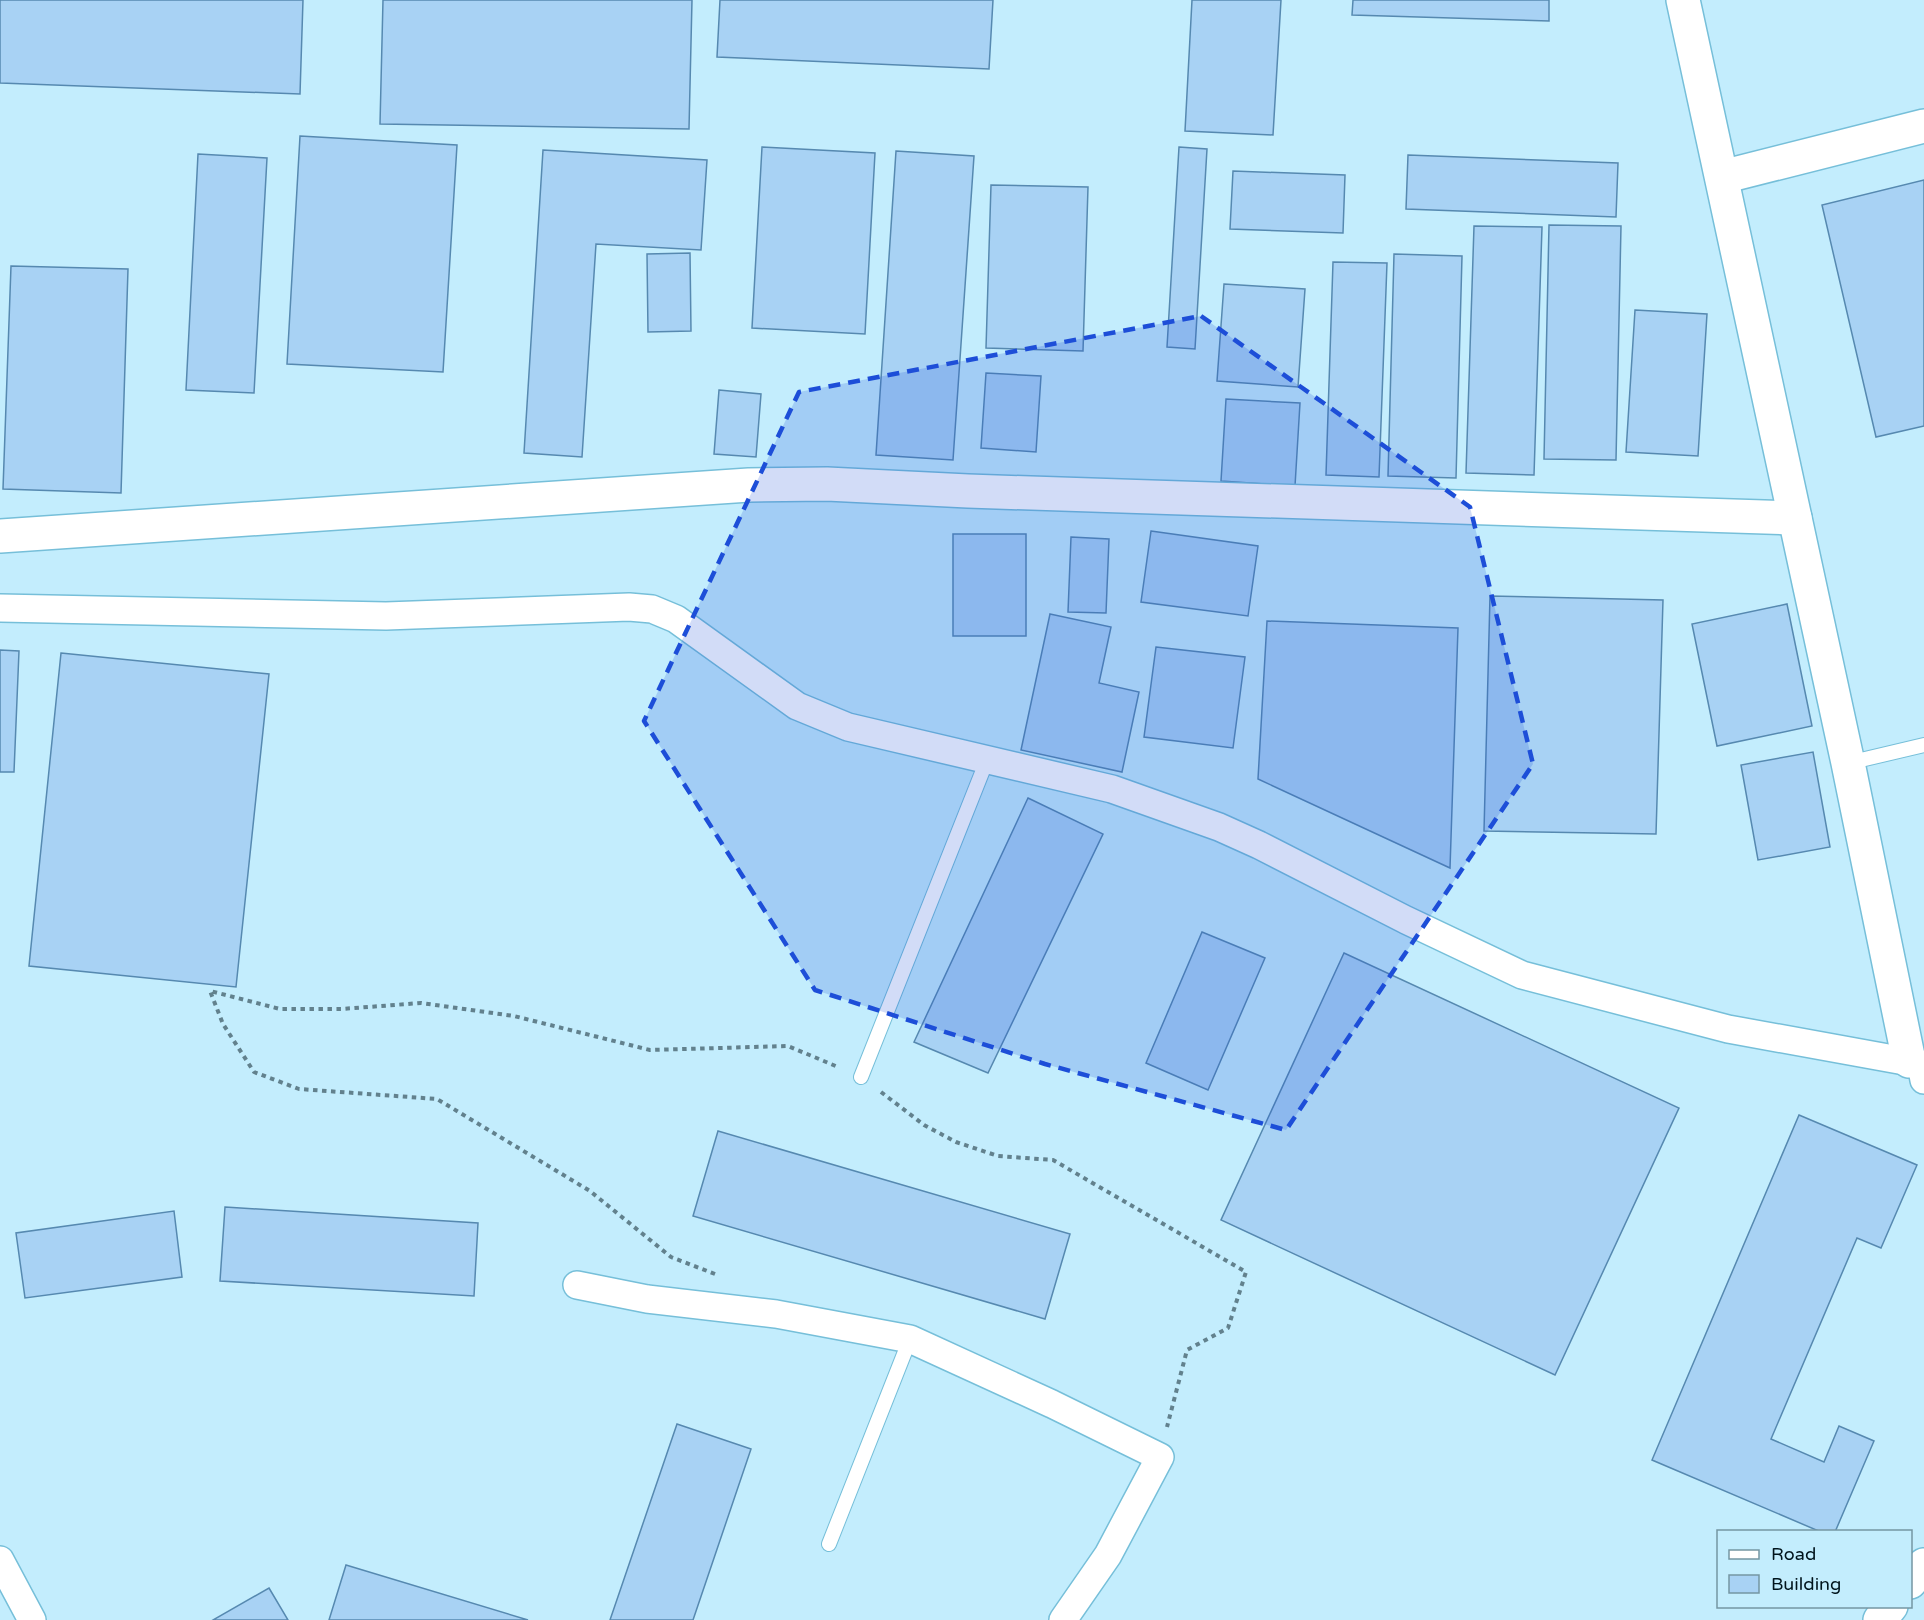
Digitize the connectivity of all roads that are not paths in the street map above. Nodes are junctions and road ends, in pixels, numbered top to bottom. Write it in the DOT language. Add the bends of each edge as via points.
graph roads {
  1 [pos="1683,0"];
  2 [pos="1924,126"];
  3 [pos="1722,177"];
  4 [pos="1795,518"];
  5 [pos="0,536"];
  6 [pos="0,608"];
  7 [pos="1924,745"];
  8 [pos="987,760"];
  9 [pos="1848,763"];
  10 [pos="1919,1067"];
  11 [pos="861,1077"];
  12 [pos="576,1285"];
  13 [pos="910,1339"];
  14 [pos="829,1544"];
  15 [pos="0,1560"];
  16 [pos="1924,1565"];
  17 [pos="1912,1581"];
  18 [pos="32,1620"];
  19 [pos="1063,1620"];
  1 -- 3 [label="street"];
  2 -- 3 [label="street"];
  3 -- 4 [label="street"];
  4 -- 5 [label="street" via="827,484 749,485"];
  4 -- 9 [label="street"];
  6 -- 8 [label="street" via="386,616 652,609 676,619 797,706 848,727"];
  7 -- 9 [label="lane"];
  8 -- 10 [label="street" via="1112,789 1219,827 1522,975 1728,1029"];
  8 -- 11 [label="lane"];
  9 -- 10 [label="street"];
  12 -- 13 [label="street" via="647,1299 799,1318"];
  13 -- 14 [label="lane"];
  13 -- 19 [label="street" via="1160,1457 1108,1555"];
  15 -- 18 [label="street"];
  16 -- 17 [label="street"];
}
